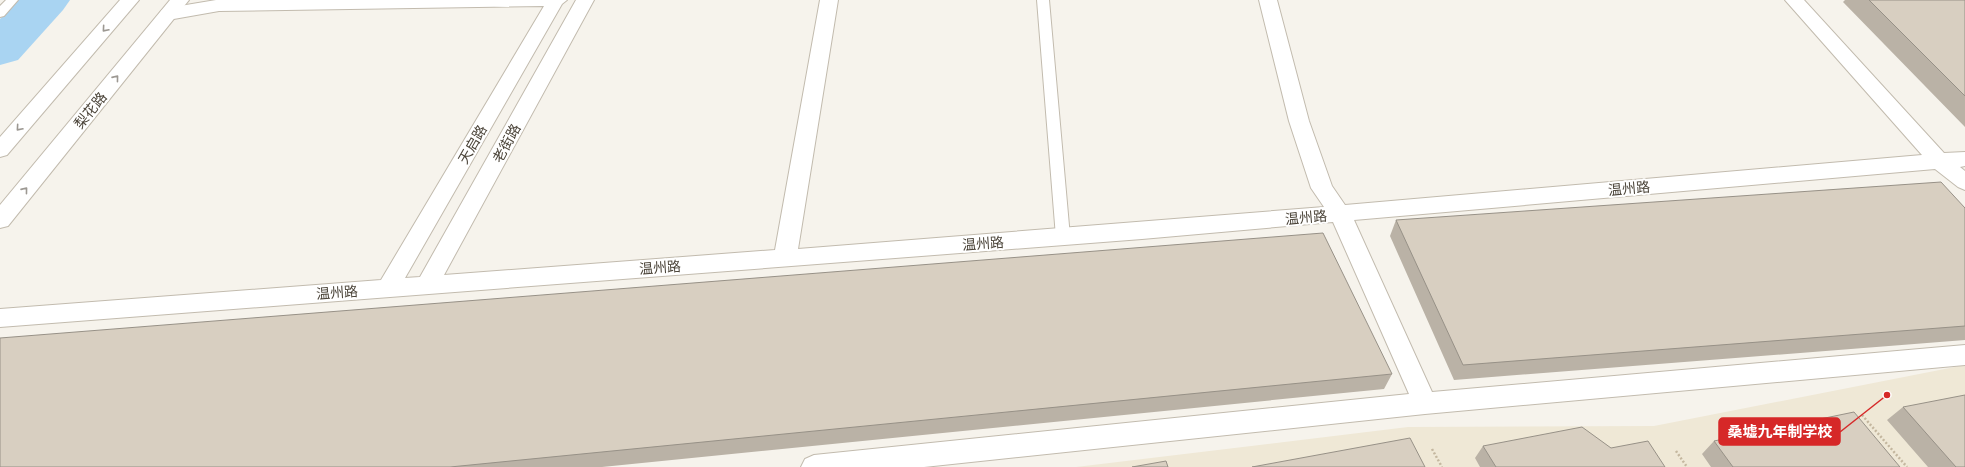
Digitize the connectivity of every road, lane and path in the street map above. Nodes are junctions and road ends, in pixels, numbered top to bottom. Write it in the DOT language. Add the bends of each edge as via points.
graph roads {
  1 [pos="12,0"];
  2 [pos="130,0"];
  3 [pos="557,0"];
  4 [pos="585,0"];
  5 [pos="829,0"];
  6 [pos="1043,0"];
  7 [pos="1268,0"];
  8 [pos="1794,0"];
  9 [pos="174,7"];
  10 [pos="0,12"];
  11 [pos="0,150"];
  12 [pos="1965,159"];
  13 [pos="1939,161"];
  14 [pos="1965,182"];
  15 [pos="1340,214"];
  16 [pos="0,220"];
  17 [pos="1063,237"];
  18 [pos="785,258"];
  19 [pos="427,285"];
  20 [pos="388,288"];
  21 [pos="0,318"];
  22 [pos="1965,355"];
  23 [pos="1425,403"];
  24 [pos="1862,415"];
  25 [pos="1432,449"];
  26 [pos="1676,451"];
  27 [pos="814,467"];
  28 [pos="1442,467"];
  29 [pos="1688,467"];
  30 [pos="1907,467"];
  1 -- 10 [label="lane"];
  2 -- 11 [label="street, one-way"];
  3 -- 9 [label="street"];
  3 -- 20 [label="street, 天启路"];
  4 -- 19 [label="street, 老街路"];
  5 -- 18 [label="street"];
  6 -- 17 [label="lane"];
  7 -- 15 [label="street" via="1298,121 1322,188"];
  8 -- 13 [label="street"];
  16 -- 9 [label="street, 梨花路, one-way"];
  12 -- 13 [label="street, 温州路"];
  13 -- 14 [label="street"];
  13 -- 15 [label="street, 温州路"];
  15 -- 17 [label="street, 温州路"];
  15 -- 23 [label="street"];
  17 -- 18 [label="street, 温州路"];
  18 -- 19 [label="street, 温州路"];
  19 -- 20 [label="street, 温州路"];
  20 -- 21 [label="street, 温州路"];
  22 -- 23 [label="street"];
  23 -- 27 [label="street"];
  24 -- 30 [label="path"];
  25 -- 28 [label="path"];
  26 -- 29 [label="path"];
}
